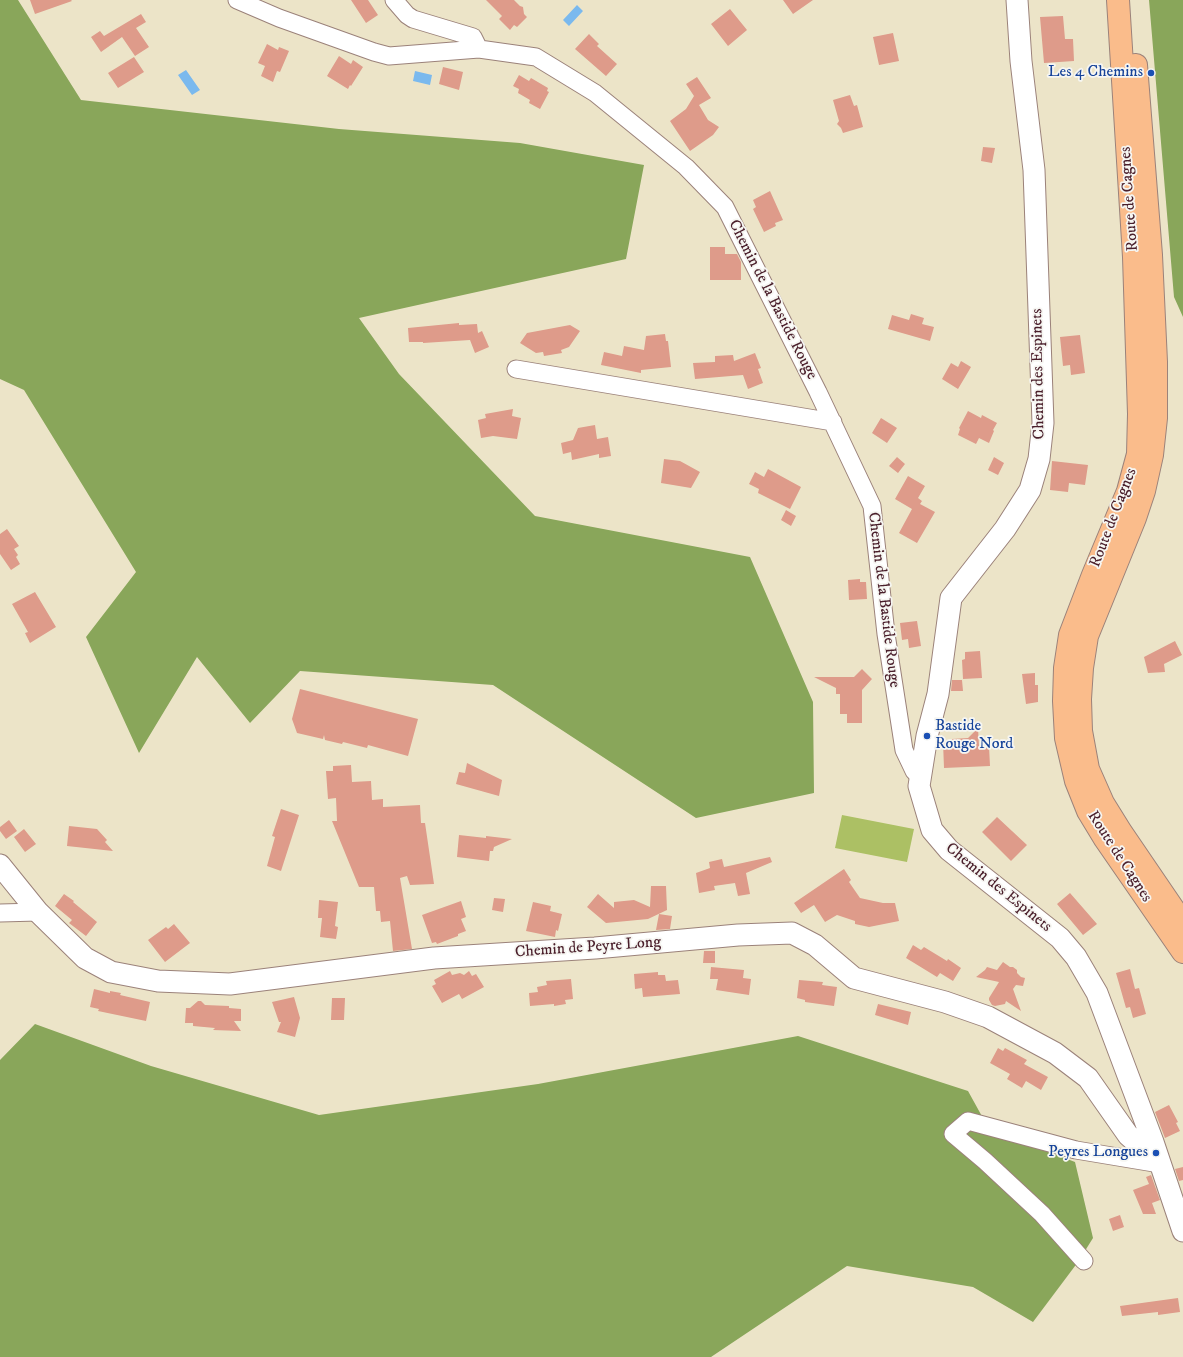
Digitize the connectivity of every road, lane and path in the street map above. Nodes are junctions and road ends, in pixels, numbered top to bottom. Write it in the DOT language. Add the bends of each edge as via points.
graph roads {
  1 [pos="237,0"];
  2 [pos="394,0"];
  3 [pos="1017,0"];
  4 [pos="1118,0"];
  5 [pos="1132,0"];
  6 [pos="479,49"];
  7 [pos="516,369"];
  8 [pos="833,422"];
  9 [pos="920,777"];
  10 [pos="0,864"];
  11 [pos="38,912"];
  12 [pos="0,913"];
  13 [pos="1183,923"];
  14 [pos="1183,952"];
  15 [pos="1153,1142"];
  16 [pos="1160,1164"];
  17 [pos="1183,1231"];
  18 [pos="1084,1260"];
  1 -- 6 [label="street, Chemin de la Bastide Rouge" via="389,56"];
  2 -- 6 [label="street" via="414,19 473,37"];
  3 -- 9 [label="street, Chemin des Espinets" via="1034,170 1042,423 1039,459 1030,490 1005,529 951,598 938,694 926,736"];
  4 -- 14 [label="main road, Route de Cagnes" via="1134,258 1138,454 1128,491 1070,635 1065,668 1066,738 1076,781 1088,811 1104,839"];
  5 -- 13 [label="main road, Route de Cagnes" via="1152,255 1156,418 1152,455 1144,491 1087,636 1080,699 1081,731 1088,769 1103,803"];
  6 -- 8 [label="street, Chemin de la Bastide Rouge" via="536,57 596,93 686,167 726,207"];
  7 -- 8 [label="street"];
  8 -- 9 [label="street, Chemin de la Bastide Rouge" via="872,506 886,634 904,750 914,771"];
  9 -- 15 [label="street, Chemin des Espinets" via="919,786 932,830 949,850 1060,938 1076,957 1097,993"];
  10 -- 11 [label="street, Chemin de Peyre Long"];
  11 -- 12 [label="street"];
  11 -- 15 [label="street, Chemin de Peyre Long" via="85,958 110,972 158,981 230,984 434,958 792,933 815,945 854,978 945,1002 988,1017 1055,1053 1088,1078 1128,1135 1136,1142"];
  15 -- 16 [label="street, Chemin des Espinets"];
  16 -- 17 [label="street, Chemin des Espinets"];
  16 -- 18 [label="street" via="1076,1150 968,1121 953,1134 985,1160 1042,1214"];
}
